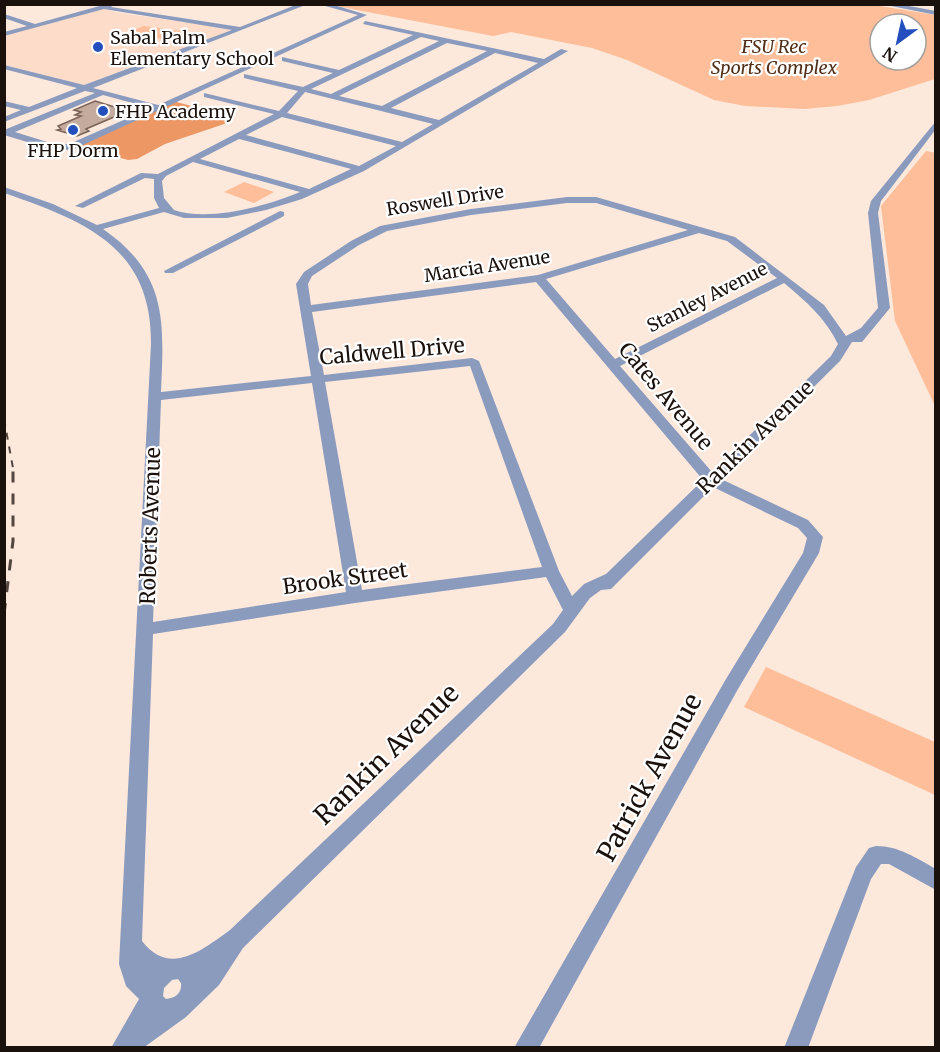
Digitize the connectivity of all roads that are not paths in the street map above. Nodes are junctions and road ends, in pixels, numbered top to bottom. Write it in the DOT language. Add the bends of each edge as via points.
graph roads {
  1 [pos="305,4"];
  2 [pos="321,4"];
  3 [pos="884,4"];
  4 [pos="106,6"];
  5 [pos="936,13"];
  6 [pos="4,16"];
  7 [pos="365,22"];
  8 [pos="34,26"];
  9 [pos="240,29"];
  10 [pos="4,34"];
  11 [pos="420,35"];
  12 [pos="445,41"];
  13 [pos="493,51"];
  14 [pos="564,51"];
  15 [pos="285,59"];
  16 [pos="546,62"];
  17 [pos="4,67"];
  18 [pos="340,72"];
  19 [pos="247,76"];
  20 [pos="84,88"];
  21 [pos="304,90"];
  22 [pos="102,93"];
  23 [pos="207,95"];
  24 [pos="331,97"];
  25 [pos="4,103"];
  26 [pos="158,107"];
  27 [pos="30,110"];
  28 [pos="384,110"];
  29 [pos="281,114"];
  30 [pos="4,120"];
  31 [pos="441,123"];
  32 [pos="936,123"];
  33 [pos="5,132"];
  34 [pos="239,136"];
  35 [pos="404,145"];
  36 [pos="192,159"];
  37 [pos="361,169"];
  38 [pos="160,177"];
  39 [pos="4,190"];
  40 [pos="307,191"];
  41 [pos="80,206"];
  42 [pos="265,207"];
  43 [pos="165,209"];
  44 [pos="96,228"];
  45 [pos="703,229"];
  46 [pos="169,271"];
  47 [pos="538,278"];
  48 [pos="785,278"];
  49 [pos="306,309"];
  50 [pos="844,344"];
  51 [pos="612,365"];
  52 [pos="319,378"];
  53 [pos="155,397"];
  54 [pos="711,480"];
  55 [pos="813,532"];
  56 [pos="553,575"];
  57 [pos="609,579"];
  58 [pos="592,586"];
  59 [pos="355,597"];
  60 [pos="571,609"];
  61 [pos="146,629"];
  62 [pos="936,880"];
  63 [pos="238,938"];
  64 [pos="132,946"];
  65 [pos="176,970"];
  66 [pos="150,997"];
  67 [pos="180,1006"];
  68 [pos="125,1047"];
  69 [pos="526,1047"];
  70 [pos="796,1047"];
  1 -- 9 [label="street"];
  2 -- 26 [label="street" via="364,15"];
  3 -- 5 [label="street"];
  4 -- 8 [label="street"];
  4 -- 9 [label="street" via="122,12"];
  6 -- 8 [label="street"];
  7 -- 11 [label="street"];
  8 -- 10 [label="street"];
  9 -- 20 [label="street"];
  11 -- 12 [label="street"];
  11 -- 18 [label="street"];
  12 -- 13 [label="street"];
  12 -- 24 [label="street"];
  13 -- 16 [label="street"];
  13 -- 28 [label="street"];
  14 -- 16 [label="street"];
  15 -- 18 [label="street"];
  16 -- 31 [label="street"];
  17 -- 20 [label="street"];
  18 -- 21 [label="street"];
  19 -- 21 [label="street"];
  20 -- 22 [label="street"];
  20 -- 27 [label="street"];
  21 -- 24 [label="street"];
  21 -- 29 [label="street"];
  22 -- 26 [label="street"];
  22 -- 33 [label="street"];
  23 -- 29 [label="street"];
  24 -- 28 [label="street"];
  25 -- 27 [label="street"];
  26 -- 33 [label="street" via="64,148"];
  27 -- 30 [label="street"];
  28 -- 31 [label="street"];
  29 -- 34 [label="street"];
  29 -- 35 [label="street"];
  31 -- 35 [label="street"];
  32 -- 50 [label="street, Rankin Avenue" via="876,201 873,213 884,308 858,339"];
  34 -- 36 [label="street"];
  34 -- 37 [label="street"];
  35 -- 37 [label="street"];
  36 -- 38 [label="street"];
  36 -- 40 [label="street"];
  37 -- 40 [label="street"];
  38 -- 41 [label="street" via="144,176"];
  38 -- 43 [label="street" via="157,190"];
  39 -- 44 [label="street, Roberts Avenue" via="58,209"];
  40 -- 42 [label="street"];
  42 -- 43 [label="street" via="212,217 173,214"];
  42 -- 46 [label="street" via="280,214"];
  43 -- 44 [label="street"];
  44 -- 53 [label="street, Roberts Avenue" via="133,261 153,299 157,344"];
  45 -- 47 [label="street, Marcia Avenue"];
  45 -- 48 [label="street, Roswell Drive" via="731,238"];
  45 -- 49 [label="street, Roswell Drive" via="606,202 576,199 397,225 369,234 308,274 302,284"];
  47 -- 49 [label="street, Marcia Avenue"];
  47 -- 51 [label="street, Cates Avenue"];
  48 -- 50 [label="street, Roswell Drive" via="829,317"];
  48 -- 51 [label="street, Stanley Avenue"];
  49 -- 52 [label="street, Roswell Drive"];
  50 -- 54 [label="street, Rankin Avenue" via="836,358"];
  51 -- 54 [label="street, Cates Avenue"];
  52 -- 53 [label="street, Caldwell Drive"];
  52 -- 56 [label="street, Caldwell Drive" via="458,362 475,364"];
  52 -- 59 [label="street, Roswell Drive"];
  53 -- 61 [label="street, Roberts Avenue"];
  54 -- 55 [label="street, Cates Avenue"];
  54 -- 57 [label="street, Rankin Avenue"];
  55 -- 69 [label="street, Patrick Avenue" via="815,542 807,559"];
  56 -- 58 [label="street" via="572,586"];
  56 -- 59 [label="street, Brook Street"];
  56 -- 60 [label="street, Caldwell Drive"];
  57 -- 58 [label="street, Rankin Avenue"];
  57 -- 60 [label="street, Rankin Avenue"];
  58 -- 60 [label="street, Rankin Avenue"];
  59 -- 61 [label="street, Brook Street"];
  60 -- 63 [label="street, Rankin Avenue" via="559,628"];
  61 -- 64 [label="street, Roberts Avenue"];
  62 -- 70 [label="street" via="891,855 876,855 862,874"];
  63 -- 65 [label="street, Rankin Avenue" via="202,963"];
  63 -- 67 [label="street, Rankin Avenue" via="211,977"];
  64 -- 65 [label="street" via="141,959 155,967"];
  64 -- 66 [label="street, Roberts Avenue" via="130,964 134,978"];
  65 -- 66 [label="street" via="153,983"];
  65 -- 67 [label="street" via="193,980 192,994"];
  66 -- 67 [label="street" via="161,1011"];
  66 -- 68 [label="street, Rankin Avenue"];
  67 -- 68 [label="street, Rankin Avenue"];
}
